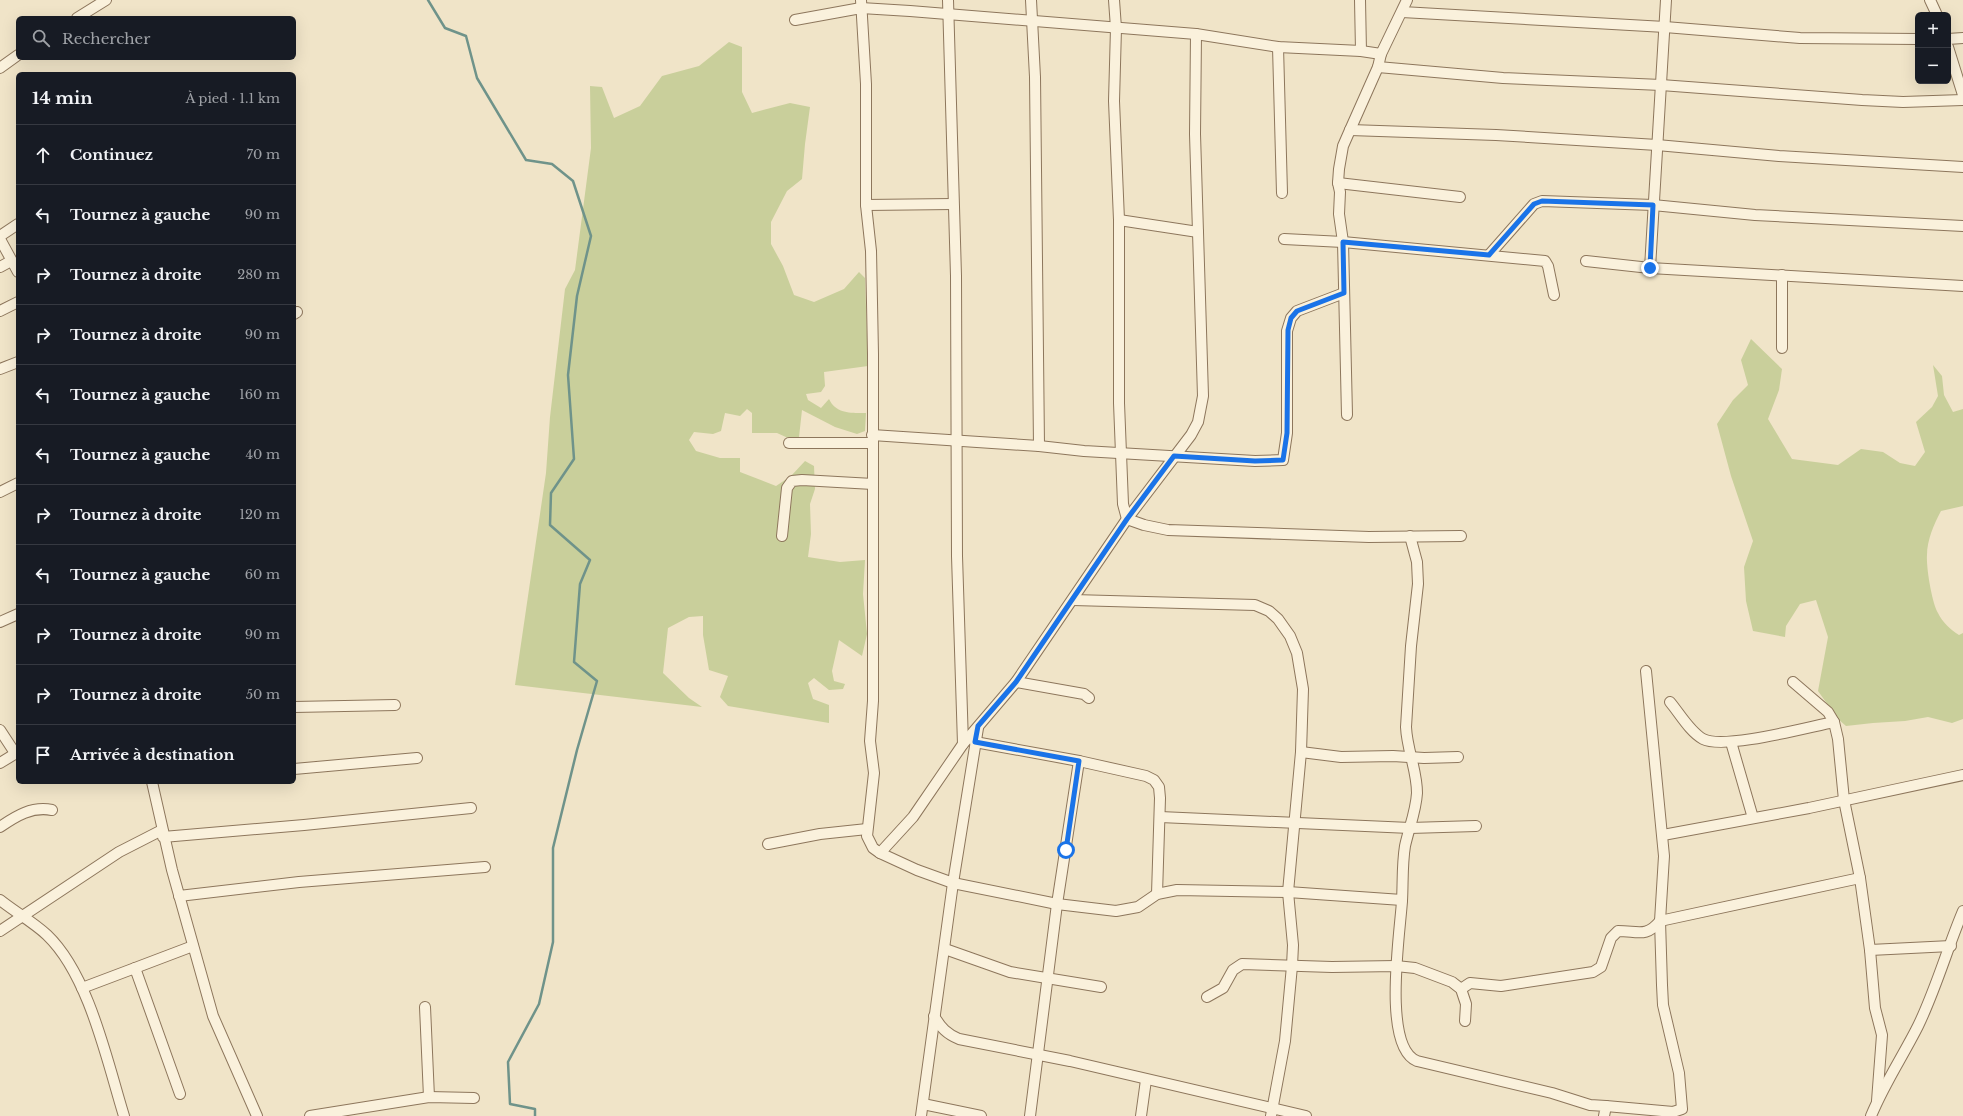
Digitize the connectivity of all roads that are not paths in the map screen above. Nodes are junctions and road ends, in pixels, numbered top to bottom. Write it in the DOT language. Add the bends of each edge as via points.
graph roads {
  1 [pos="106,0"];
  2 [pos="948,0"];
  3 [pos="1031,0"];
  4 [pos="1114,0"];
  5 [pos="1360,0"];
  6 [pos="1407,0"];
  7 [pos="1666,0"];
  8 [pos="1930,0"];
  9 [pos="861,4"];
  10 [pos="1402,12"];
  11 [pos="1936,12"];
  12 [pos="948,13"];
  13 [pos="80,16"];
  14 [pos="795,20"];
  15 [pos="1031,22"];
  16 [pos="1665,27"];
  17 [pos="1116,28"];
  18 [pos="1196,34"];
  19 [pos="1963,38"];
  20 [pos="1915,39"];
  21 [pos="1951,39"];
  22 [pos="1278,47"];
  23 [pos="1948,48"];
  24 [pos="1361,51"];
  25 [pos="1381,54"];
  26 [pos="16,57"];
  27 [pos="0,68"];
  28 [pos="1378,68"];
  29 [pos="1661,85"];
  30 [pos="1963,95"];
  31 [pos="1963,100"];
  32 [pos="1350,130"];
  33 [pos="1657,145"];
  34 [pos="1963,167"];
  35 [pos="1338,183"];
  36 [pos="1282,193"];
  37 [pos="1460,197"];
  38 [pos="953,204"];
  39 [pos="866,205"];
  40 [pos="1653,205"];
  41 [pos="1119,220"];
  42 [pos="16,226"];
  43 [pos="1963,226"];
  44 [pos="1198,232"];
  45 [pos="0,238"];
  46 [pos="1284,239"];
  47 [pos="1343,242"];
  48 [pos="1489,255"];
  49 [pos="11,261"];
  50 [pos="1586,261"];
  51 [pos="0,267"];
  52 [pos="1650,268"];
  53 [pos="16,269"];
  54 [pos="1782,275"];
  55 [pos="1963,286"];
  56 [pos="1344,293"];
  57 [pos="1554,295"];
  58 [pos="16,303"];
  59 [pos="0,311"];
  60 [pos="1782,348"];
  61 [pos="16,363"];
  62 [pos="0,370"];
  63 [pos="1347,415"];
  64 [pos="872,439"];
  65 [pos="956,440"];
  66 [pos="789,443"];
  67 [pos="1039,446"];
  68 [pos="1121,454"];
  69 [pos="1174,456"];
  70 [pos="16,484"];
  71 [pos="873,484"];
  72 [pos="0,492"];
  73 [pos="1127,519"];
  74 [pos="782,536"];
  75 [pos="1410,536"];
  76 [pos="1461,536"];
  77 [pos="1073,600"];
  78 [pos="16,615"];
  79 [pos="0,622"];
  80 [pos="1646,671"];
  81 [pos="1016,682"];
  82 [pos="1793,682"];
  83 [pos="1089,698"];
  84 [pos="1670,702"];
  85 [pos="395,705"];
  86 [pos="296,707"];
  87 [pos="1834,722"];
  88 [pos="978,726"];
  89 [pos="0,730"];
  90 [pos="1407,741"];
  91 [pos="975,742"];
  92 [pos="1731,742"];
  93 [pos="963,744"];
  94 [pos="16,752"];
  95 [pos="1301,752"];
  96 [pos="16,754"];
  97 [pos="1396,756"];
  98 [pos="1458,757"];
  99 [pos="416,758"];
  100 [pos="1413,758"];
  101 [pos="1079,761"];
  102 [pos="0,763"];
  103 [pos="296,769"];
  104 [pos="1963,776"];
  105 [pos="152,784"];
  106 [pos="1844,800"];
  107 [pos="471,808"];
  108 [pos="52,810"];
  109 [pos="1160,817"];
  110 [pos="1753,818"];
  111 [pos="1295,822"];
  112 [pos="1476,826"];
  113 [pos="0,827"];
  114 [pos="1410,828"];
  115 [pos="867,829"];
  116 [pos="163,834"];
  117 [pos="1663,835"];
  118 [pos="768,844"];
  119 [pos="880,852"];
  120 [pos="485,867"];
  121 [pos="1860,878"];
  122 [pos="953,883"];
  123 [pos="1288,892"];
  124 [pos="1157,894"];
  125 [pos="179,896"];
  126 [pos="0,900"];
  127 [pos="1402,900"];
  128 [pos="1057,904"];
  129 [pos="1963,911"];
  130 [pos="23,917"];
  131 [pos="1660,921"];
  132 [pos="1960,925"];
  133 [pos="0,931"];
  134 [pos="193,946"];
  135 [pos="1951,946"];
  136 [pos="945,949"];
  137 [pos="1870,950"];
  138 [pos="1292,966"];
  139 [pos="1396,966"];
  140 [pos="135,968"];
  141 [pos="1048,979"];
  142 [pos="1101,987"];
  143 [pos="82,988"];
  144 [pos="1461,989"];
  145 [pos="1207,997"];
  146 [pos="425,1007"];
  147 [pos="934,1016"];
  148 [pos="1464,1021"];
  149 [pos="1039,1055"];
  150 [pos="1885,1076"];
  151 [pos="1146,1080"];
  152 [pos="180,1094"];
  153 [pos="429,1097"];
  154 [pos="474,1098"];
  155 [pos="923,1104"];
  156 [pos="1605,1111"];
  157 [pos="1272,1113"];
  158 [pos="124,1116"];
  159 [pos="257,1116"];
  160 [pos="310,1116"];
  161 [pos="921,1116"];
  162 [pos="981,1116"];
  163 [pos="1030,1116"];
  164 [pos="1141,1116"];
  165 [pos="1306,1116"];
  166 [pos="1871,1116"];
  1 -- 13 [label="street"];
  2 -- 12 [label="street"];
  3 -- 15 [label="street"];
  4 -- 17 [label="street"];
  5 -- 24 [label="street"];
  6 -- 10 [label="street"];
  7 -- 16 [label="street"];
  8 -- 11 [label="street"];
  9 -- 12 [label="street"];
  9 -- 14 [label="street"];
  9 -- 39 [label="street" via="866,84"];
  10 -- 16 [label="street"];
  10 -- 25 [label="street"];
  12 -- 15 [label="street"];
  12 -- 38 [label="street"];
  15 -- 17 [label="street"];
  15 -- 67 [label="street" via="1035,77"];
  16 -- 20 [label="street" via="1800,38"];
  16 -- 29 [label="street"];
  17 -- 18 [label="street"];
  17 -- 41 [label="street" via="1114,101"];
  18 -- 22 [label="street"];
  18 -- 44 [label="street" via="1195,134"];
  19 -- 21 [label="street"];
  22 -- 24 [label="street"];
  22 -- 36 [label="street"];
  23 -- 30 [label="street"];
  24 -- 25 [label="street"];
  25 -- 28 [label="street"];
  26 -- 27 [label="street"];
  28 -- 29 [label="street" via="1503,78"];
  28 -- 32 [label="street"];
  29 -- 31 [label="street" via="1862,100"];
  29 -- 33 [label="street"];
  32 -- 33 [label="street" via="1496,135"];
  32 -- 35 [label="street" via="1343,146"];
  33 -- 34 [label="street" via="1779,156"];
  33 -- 40 [label="street"];
  35 -- 37 [label="street"];
  35 -- 47 [label="street"];
  38 -- 39 [label="street"];
  38 -- 65 [label="street" via="956,276"];
  39 -- 64 [label="street" via="871,251"];
  40 -- 43 [label="street" via="1755,215"];
  40 -- 48 [label="street" via="1542,201 1534,204"];
  40 -- 52 [label="street"];
  41 -- 44 [label="street"];
  41 -- 68 [label="street"];
  42 -- 45 [label="street"];
  44 -- 69 [label="street" via="1203,396 1198,422"];
  45 -- 49 [label="street"];
  46 -- 47 [label="street"];
  47 -- 48 [label="street"];
  47 -- 56 [label="street"];
  48 -- 57 [label="street" via="1545,261"];
  49 -- 51 [label="street"];
  49 -- 53 [label="street"];
  50 -- 52 [label="street"];
  52 -- 54 [label="street"];
  54 -- 55 [label="street"];
  54 -- 60 [label="street"];
  56 -- 63 [label="street"];
  56 -- 69 [label="street" via="1297,311 1291,318 1288,330 1287,433 1283,460 1255,461"];
  58 -- 59 [label="street"];
  61 -- 62 [label="street"];
  64 -- 65 [label="street"];
  64 -- 66 [label="street"];
  64 -- 71 [label="street"];
  65 -- 67 [label="street"];
  65 -- 93 [label="street"];
  67 -- 68 [label="street"];
  68 -- 69 [label="street"];
  68 -- 73 [label="street" via="1123,504"];
  69 -- 73 [label="street"];
  70 -- 72 [label="street"];
  71 -- 74 [label="street" via="792,481 787,488"];
  71 -- 115 [label="street" via="873,702 870,728 874,774"];
  73 -- 75 [label="street" via="1168,530 1368,537"];
  73 -- 77 [label="street"];
  75 -- 76 [label="street"];
  75 -- 90 [label="street" via="1417,562 1418,578 1411,646"];
  77 -- 81 [label="street"];
  77 -- 95 [label="street" via="1255,605 1269,611 1290,636 1296,653 1303,689"];
  78 -- 79 [label="street"];
  80 -- 117 [label="street"];
  81 -- 83 [label="street" via="1084,694"];
  81 -- 88 [label="street"];
  82 -- 87 [label="street" via="1818,702"];
  84 -- 92 [label="street" via="1702,738 1710,742"];
  85 -- 86 [label="street"];
  87 -- 92 [label="street"];
  87 -- 106 [label="street"];
  88 -- 91 [label="street"];
  88 -- 93 [label="street"];
  89 -- 94 [label="street"];
  90 -- 97 [label="street"];
  90 -- 100 [label="street"];
  91 -- 101 [label="street"];
  91 -- 122 [label="street"];
  92 -- 110 [label="street"];
  93 -- 119 [label="street" via="924,802"];
  95 -- 97 [label="street" via="1341,757"];
  95 -- 111 [label="street"];
  96 -- 102 [label="street"];
  97 -- 100 [label="street"];
  98 -- 100 [label="street"];
  99 -- 103 [label="street"];
  100 -- 114 [label="street" via="1417,793"];
  101 -- 109 [label="street" via="1135,773 1154,780 1159,787"];
  101 -- 128 [label="street"];
  104 -- 106 [label="street"];
  105 -- 116 [label="street"];
  106 -- 110 [label="street"];
  106 -- 121 [label="street"];
  107 -- 116 [label="street" via="304,825"];
  108 -- 113 [label="street" via="35,809"];
  109 -- 111 [label="street"];
  109 -- 124 [label="street"];
  110 -- 117 [label="street"];
  111 -- 114 [label="street"];
  111 -- 123 [label="street"];
  112 -- 114 [label="street"];
  114 -- 127 [label="street" via="1405,847"];
  115 -- 118 [label="street" via="827,833"];
  115 -- 119 [label="street" via="869,842"];
  116 -- 125 [label="street"];
  116 -- 130 [label="street" via="119,852"];
  117 -- 131 [label="street"];
  119 -- 122 [label="street" via="916,870"];
  120 -- 125 [label="street" via="299,882"];
  121 -- 131 [label="street"];
  121 -- 137 [label="street"];
  122 -- 128 [label="street"];
  122 -- 136 [label="street"];
  123 -- 124 [label="street" via="1177,890"];
  123 -- 127 [label="street"];
  123 -- 138 [label="street" via="1293,945"];
  124 -- 128 [label="street" via="1138,907 1116,911"];
  125 -- 134 [label="street"];
  126 -- 130 [label="street"];
  127 -- 139 [label="street"];
  128 -- 141 [label="street"];
  129 -- 132 [label="street"];
  130 -- 133 [label="street"];
  130 -- 143 [label="street" via="47,935 61,952"];
  131 -- 144 [label="street" via="1651,931 1618,931 1614,934 1598,970 1500,986 1470,983"];
  131 -- 156 [label="street" via="1663,1005 1679,1073 1682,1109 1672,1112"];
  132 -- 135 [label="street"];
  134 -- 140 [label="street"];
  134 -- 159 [label="street" via="218,1029"];
  135 -- 137 [label="street"];
  135 -- 150 [label="street" via="1918,1025"];
  136 -- 141 [label="street" via="1010,972"];
  136 -- 147 [label="street"];
  137 -- 150 [label="street"];
  138 -- 139 [label="street"];
  138 -- 145 [label="street" via="1242,964 1233,970 1223,988"];
  138 -- 157 [label="street" via="1285,1041"];
  139 -- 144 [label="street" via="1428,972 1452,982"];
  139 -- 156 [label="street" via="1397,1021 1401,1040 1410,1058 1445,1069 1552,1093"];
  140 -- 143 [label="street"];
  140 -- 152 [label="street"];
  141 -- 142 [label="street"];
  141 -- 149 [label="street"];
  143 -- 158 [label="street"];
  144 -- 148 [label="street" via="1466,1004"];
  146 -- 153 [label="street"];
  147 -- 149 [label="street" via="942,1029 950,1035 987,1046"];
  147 -- 155 [label="street"];
  149 -- 151 [label="street"];
  149 -- 163 [label="street"];
  150 -- 166 [label="street"];
  151 -- 157 [label="street"];
  151 -- 164 [label="street"];
  153 -- 154 [label="street"];
  153 -- 160 [label="street"];
  155 -- 161 [label="street"];
  155 -- 162 [label="street"];
  157 -- 165 [label="street"];
}
